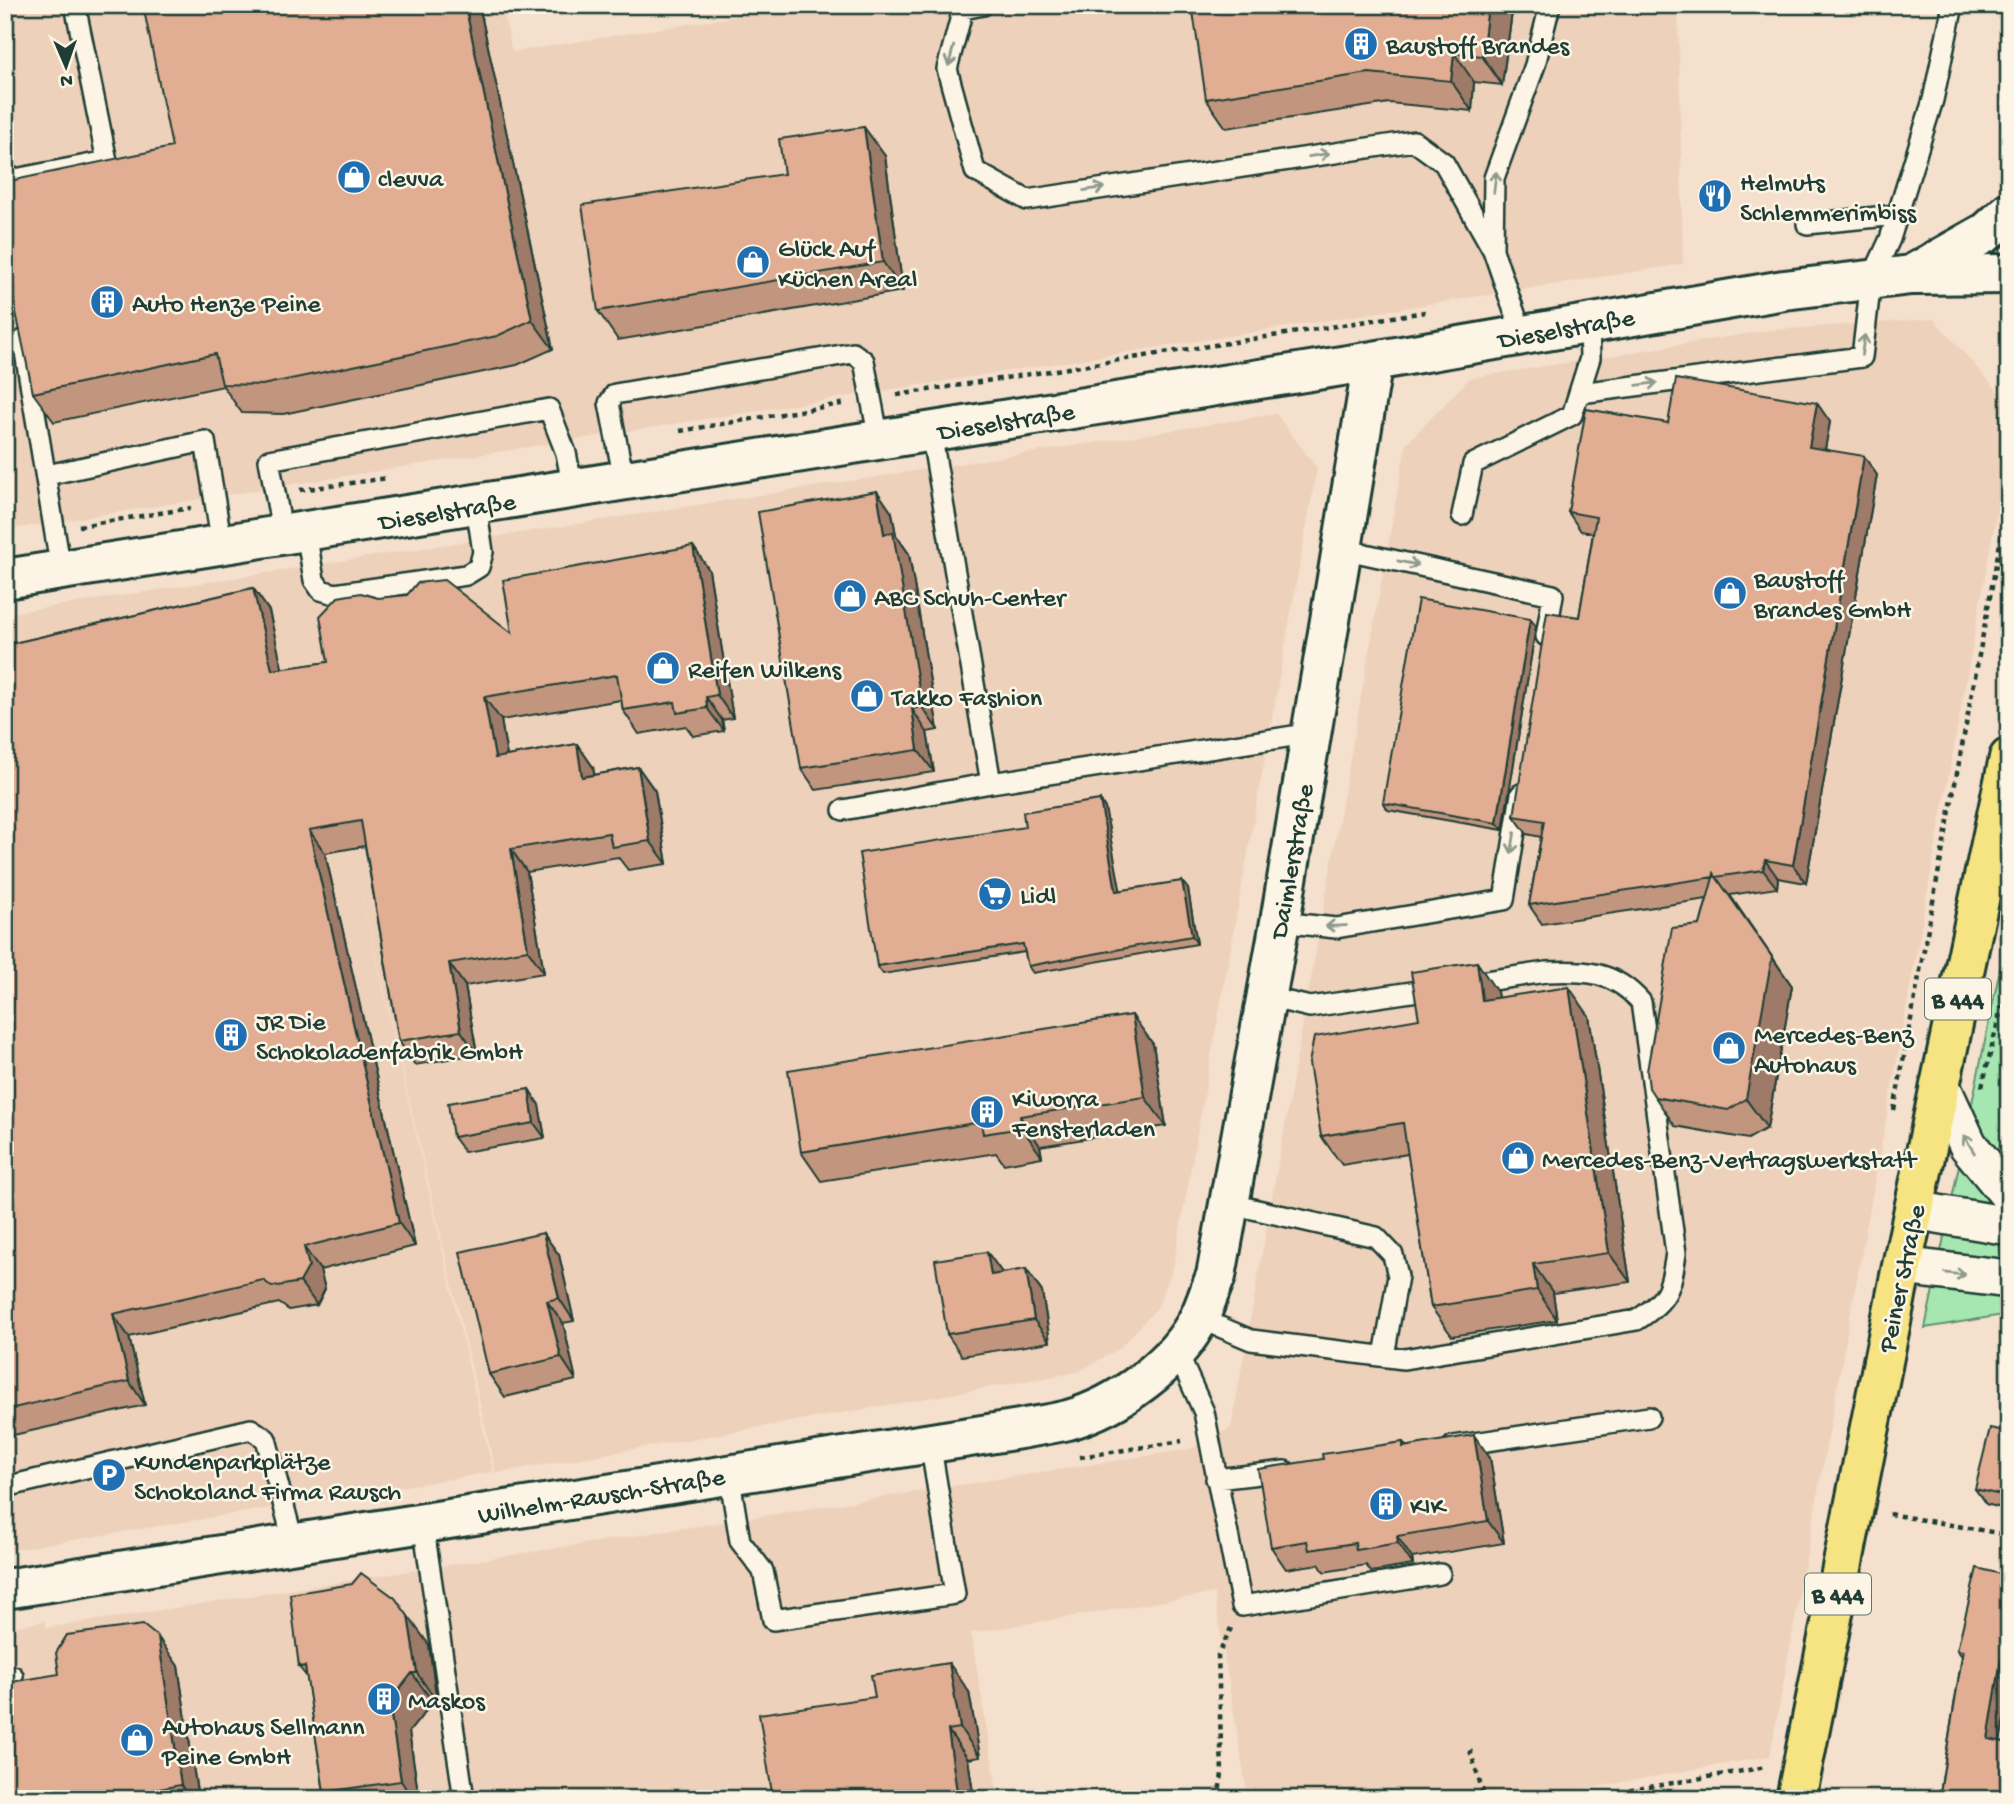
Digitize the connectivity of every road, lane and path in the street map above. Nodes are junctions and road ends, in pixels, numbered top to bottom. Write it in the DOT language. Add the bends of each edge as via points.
graph roads {
  1 [pos="75,5"];
  2 [pos="983,5"];
  3 [pos="1550,5"];
  4 [pos="1953,5"];
  5 [pos="5,181"];
  6 [pos="2009,212"];
  7 [pos="1897,215"];
  8 [pos="1807,224"];
  9 [pos="1493,250"];
  10 [pos="2009,274"];
  11 [pos="1911,275"];
  12 [pos="1871,280"];
  13 [pos="1428,311"];
  14 [pos="18,316"];
  15 [pos="1589,323"];
  16 [pos="1522,334"];
  17 [pos="1373,361"];
  18 [pos="1580,393"];
  19 [pos="871,399"];
  20 [pos="931,432"];
  21 [pos="670,433"];
  22 [pos="879,440"];
  23 [pos="47,475"];
  24 [pos="400,476"];
  25 [pos="624,480"];
  26 [pos="573,489"];
  27 [pos="276,493"];
  28 [pos="2009,495"];
  29 [pos="216,503"];
  30 [pos="476,505"];
  31 [pos="1462,514"];
  32 [pos="55,530"];
  33 [pos="294,534"];
  34 [pos="222,545"];
  35 [pos="1342,549"];
  36 [pos="61,570"];
  37 [pos="5,579"];
  38 [pos="1542,662"];
  39 [pos="1312,733"];
  40 [pos="2009,758"];
  41 [pos="1523,781"];
  42 [pos="991,783"];
  43 [pos="843,810"];
  44 [pos="1280,922"];
  45 [pos="2009,975"];
  46 [pos="1266,997"];
  47 [pos="1941,1086"];
  48 [pos="1892,1121"];
  49 [pos="1968,1145"];
  50 [pos="2009,1195"];
  51 [pos="1231,1204"];
  52 [pos="1914,1210"];
  53 [pos="2009,1226"];
  54 [pos="1902,1266"];
  55 [pos="2009,1279"];
  56 [pos="1199,1318"];
  57 [pos="1176,1350"];
  58 [pos="1384,1356"];
  59 [pos="1649,1416"];
  60 [pos="930,1442"];
  61 [pos="1427,1450"];
  62 [pos="1303,1469"];
  63 [pos="729,1473"];
  64 [pos="1216,1479"];
  65 [pos="5,1486"];
  66 [pos="1855,1508"];
  67 [pos="423,1523"];
  68 [pos="2009,1535"];
  69 [pos="294,1544"];
  70 [pos="1440,1574"];
  71 [pos="5,1589"];
  72 [pos="1242,1606"];
  73 [pos="1470,1750"];
  74 [pos="1798,1786"];
  75 [pos="464,1799"];
  76 [pos="1218,1799"];
  77 [pos="1485,1799"];
  78 [pos="1580,1799"];
  1 -- 5 [label="lane" via="107,161"];
  2 -- 9 [label="lane, one-way" via="963,9 947,69 975,170 1027,200 1414,141 1444,163"];
  9 -- 3 [label="lane, one-way" via="1494,178 1535,65"];
  4 -- 7 [label="lane" via="1933,100"];
  6 -- 11 [label="street" via="1987,232"];
  7 -- 8 [label="lane"];
  7 -- 12 [label="lane"];
  9 -- 16 [label="lane"];
  10 -- 11 [label="street, Dieselstraße"];
  11 -- 12 [label="street, Dieselstraße"];
  12 -- 15 [label="street, Dieselstraße"];
  18 -- 12 [label="lane, one-way" via="1862,357"];
  13 -- 19 [label="path"];
  14 -- 23 [label="lane"];
  15 -- 16 [label="street, Dieselstraße"];
  15 -- 18 [label="lane" via="1590,358"];
  16 -- 17 [label="street, Dieselstraße"];
  17 -- 20 [label="street, Dieselstraße"];
  17 -- 35 [label="street, Daimlerstraße"];
  18 -- 31 [label="lane" via="1572,415 1473,464"];
  19 -- 21 [label="path"];
  19 -- 22 [label="lane"];
  19 -- 25 [label="lane" via="864,361 853,353 615,394 609,403"];
  20 -- 22 [label="street, Dieselstraße"];
  20 -- 42 [label="lane"];
  22 -- 25 [label="street, Dieselstraße"];
  23 -- 29 [label="lane" via="205,441"];
  23 -- 32 [label="lane"];
  24 -- 27 [label="path"];
  25 -- 26 [label="street, Dieselstraße"];
  26 -- 27 [label="lane" via="566,453 549,409 269,460"];
  26 -- 30 [label="street, Dieselstraße"];
  27 -- 33 [label="lane"];
  28 -- 48 [label="path"];
  29 -- 32 [label="path"];
  29 -- 34 [label="lane"];
  30 -- 33 [label="street, Dieselstraße"];
  30 -- 33 [label="lane" via="483,552 479,567 466,575 335,594 321,590 314,580"];
  32 -- 36 [label="lane"];
  33 -- 34 [label="street, Dieselstraße"];
  34 -- 36 [label="street, Dieselstraße"];
  35 -- 38 [label="lane, one-way" via="1553,595"];
  35 -- 39 [label="street, Daimlerstraße"];
  36 -- 37 [label="street, Dieselstraße"];
  39 -- 42 [label="lane"];
  39 -- 44 [label="street, Daimlerstraße"];
  40 -- 47 [label="main road, Peiner Straße / B 444"];
  41 -- 44 [label="lane, one-way" via="1504,900 1336,928"];
  42 -- 43 [label="lane"];
  44 -- 46 [label="street, Daimlerstraße"];
  49 -- 45 [label="path, one-way"];
  46 -- 51 [label="street, Daimlerstraße"];
  46 -- 58 [label="lane" via="1310,1007 1580,970 1609,975 1641,1002 1676,1253 1671,1284 1660,1305 1637,1320 1404,1359"];
  47 -- 49 [label="street"];
  47 -- 52 [label="main road, Peiner Straße / B 444"];
  49 -- 50 [label="street"];
  51 -- 56 [label="street, Daimlerstraße" via="1216,1276"];
  51 -- 58 [label="lane" via="1376,1237 1393,1255 1398,1276"];
  52 -- 53 [label="street"];
  52 -- 54 [label="main road, Peiner Straße / B 444"];
  54 -- 55 [label="street, one-way"];
  54 -- 66 [label="main road, Peiner Straße / B 444"];
  56 -- 57 [label="street, Daimlerstraße"];
  56 -- 58 [label="lane" via="1251,1340"];
  57 -- 60 [label="street, Wilhelm-Rausch-Straße" via="1142,1381 1069,1419"];
  57 -- 64 [label="lane" via="1204,1412"];
  59 -- 61 [label="lane"];
  60 -- 63 [label="street, Wilhelm-Rausch-Straße"];
  60 -- 63 [label="lane" via="954,1594 773,1620 762,1571 740,1541"];
  62 -- 64 [label="lane"];
  63 -- 67 [label="street, Wilhelm-Rausch-Straße"];
  64 -- 72 [label="lane"];
  65 -- 69 [label="lane" via="251,1429 266,1440"];
  66 -- 68 [label="path"];
  66 -- 74 [label="main road, Peiner Straße / B 444"];
  67 -- 69 [label="street, Wilhelm-Rausch-Straße"];
  67 -- 75 [label="lane"];
  69 -- 71 [label="street, Wilhelm-Rausch-Straße"];
  70 -- 72 [label="lane"];
  72 -- 76 [label="path" via="1218,1655 1222,1773"];
  73 -- 77 [label="path"];
  74 -- 78 [label="path" via="1769,1766"];
}
